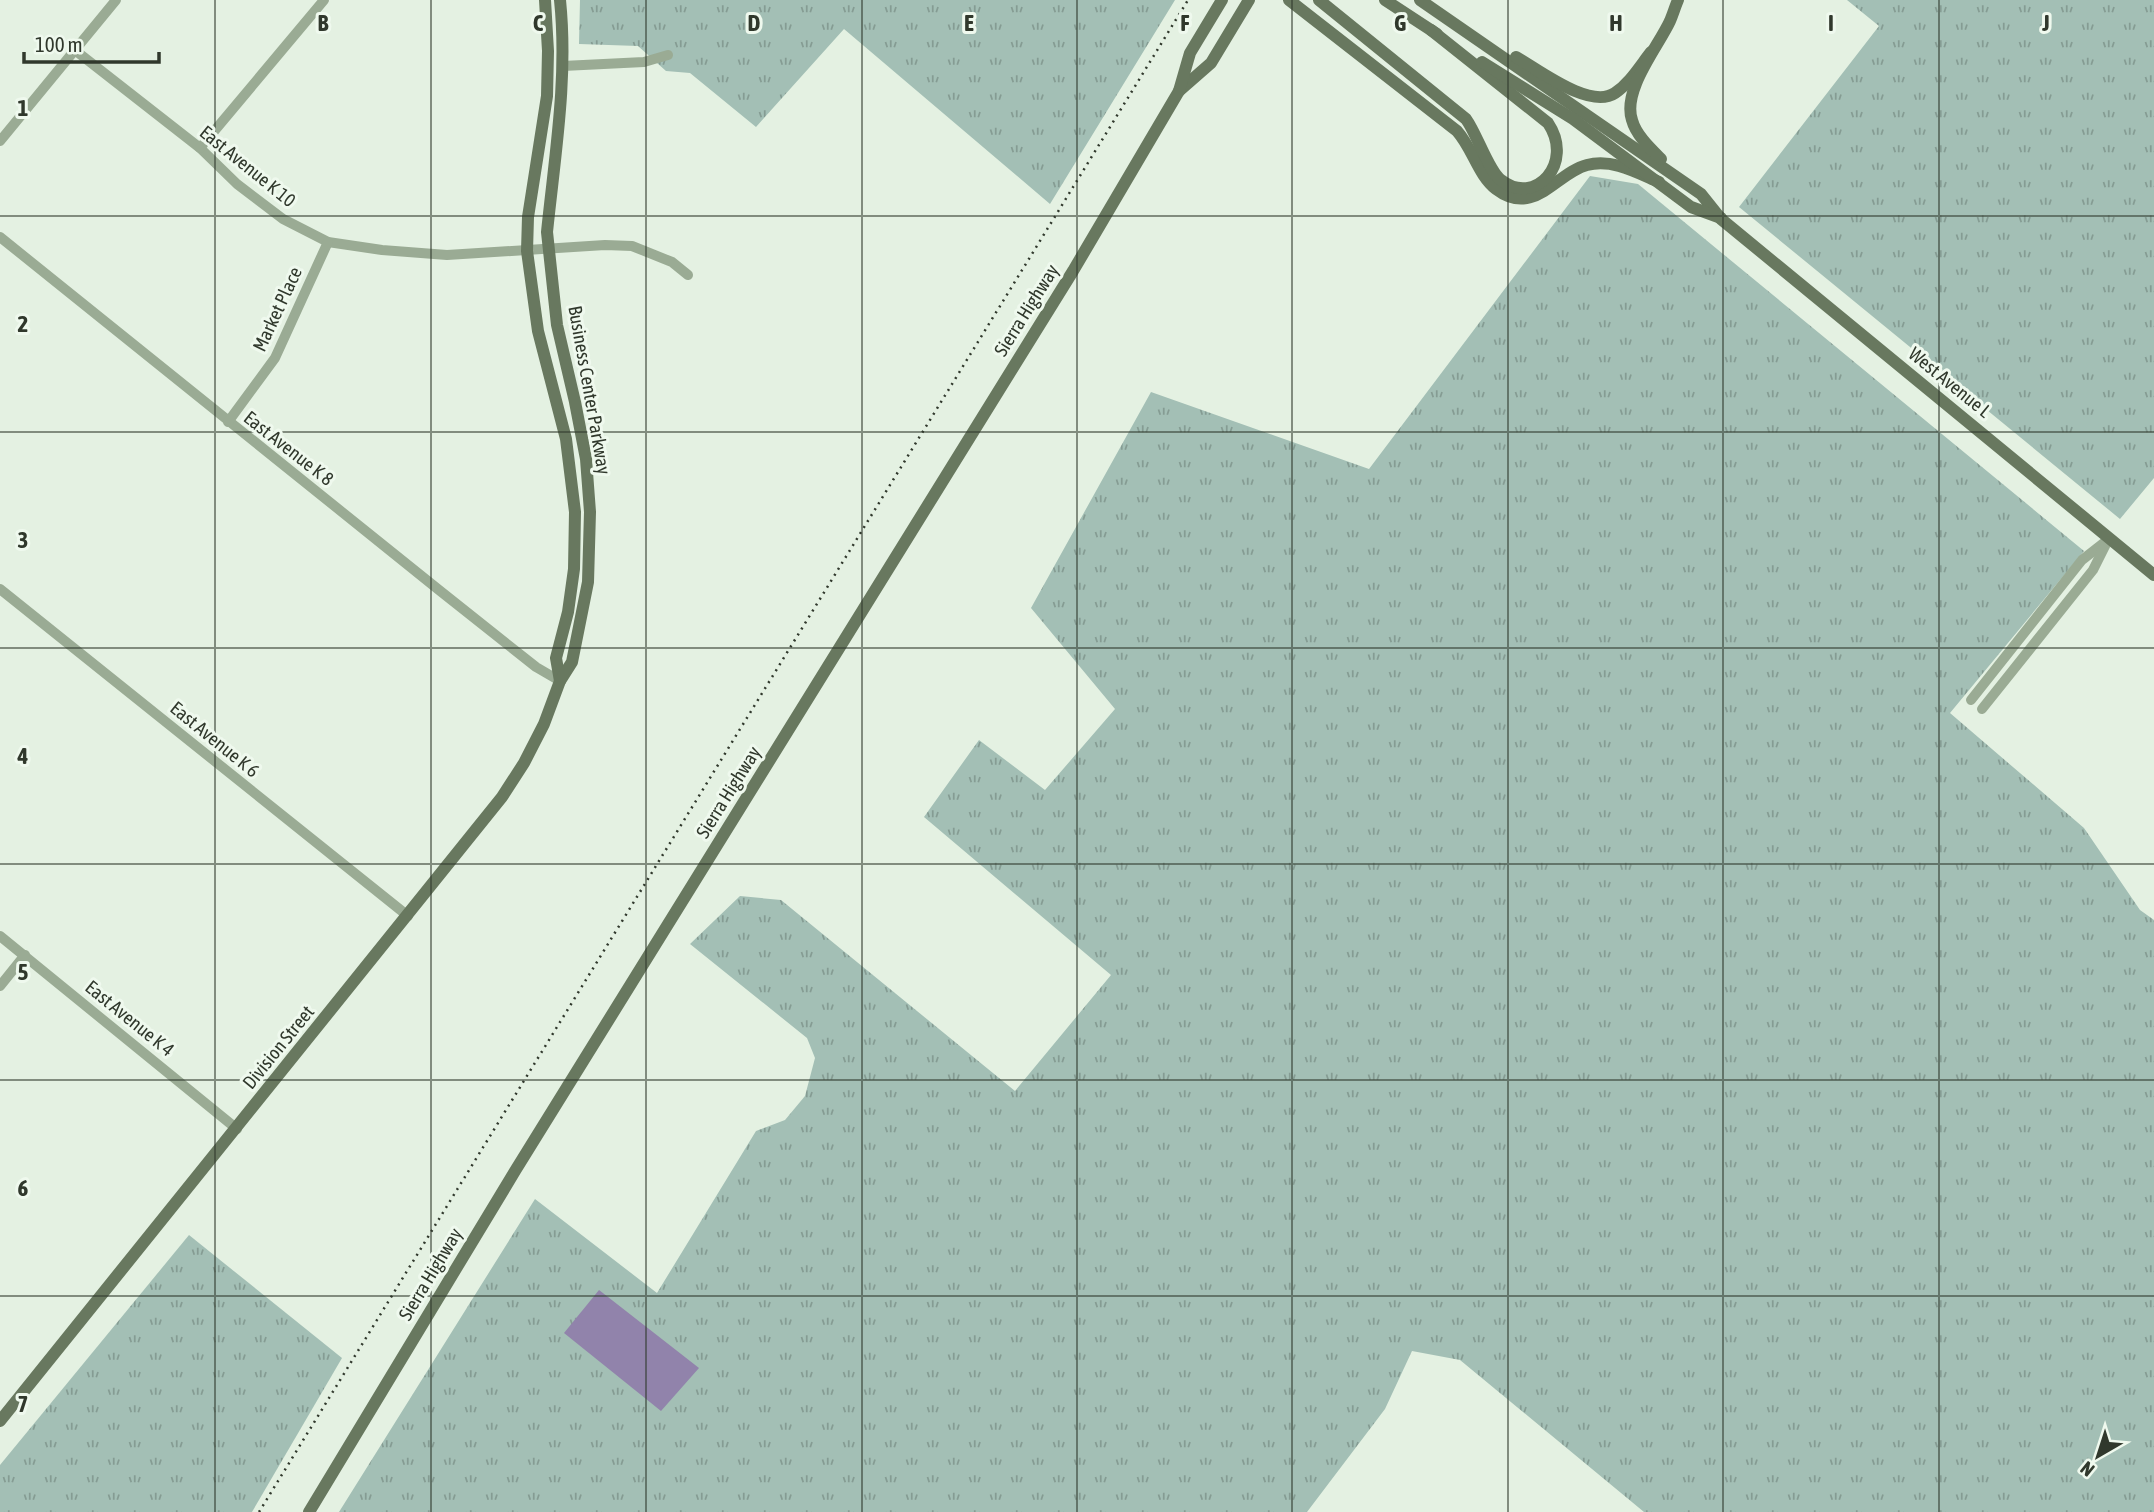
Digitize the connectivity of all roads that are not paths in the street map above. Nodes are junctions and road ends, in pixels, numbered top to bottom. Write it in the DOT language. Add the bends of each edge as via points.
graph roads {
  1 [pos="116,0"];
  2 [pos="324,0"];
  3 [pos="545,0"];
  4 [pos="560,0"];
  5 [pos="1222,0"];
  6 [pos="1250,0"];
  7 [pos="1289,0"];
  8 [pos="1319,0"];
  9 [pos="1385,0"];
  10 [pos="1678,0"];
  11 [pos="1421,1"];
  12 [pos="1431,30"];
  13 [pos="76,51"];
  14 [pos="1651,52"];
  15 [pos="668,55"];
  16 [pos="563,65"];
  17 [pos="1179,91"];
  18 [pos="0,141"];
  19 [pos="201,148"];
  20 [pos="1681,179"];
  21 [pos="1660,182"];
  22 [pos="1721,219"];
  23 [pos="0,237"];
  24 [pos="328,242"];
  25 [pos="548,249"];
  26 [pos="527,251"];
  27 [pos="688,275"];
  28 [pos="228,422"];
  29 [pos="2109,538"];
  30 [pos="2154,575"];
  31 [pos="0,589"];
  32 [pos="560,681"];
  33 [pos="1971,700"];
  34 [pos="1982,709"];
  35 [pos="408,916"];
  36 [pos="0,936"];
  37 [pos="24,955"];
  38 [pos="0,985"];
  39 [pos="237,1129"];
  40 [pos="0,1421"];
  41 [pos="309,1512"];
  1 -- 13 [label="street"];
  2 -- 19 [label="street"];
  3 -- 26 [label="main road, Business Center Parkway" via="547,96"];
  4 -- 16 [label="main road, Business Center Parkway"];
  5 -- 17 [label="main road, Sierra Highway" via="1190,53"];
  6 -- 17 [label="main road, Sierra Highway" via="1211,63"];
  7 -- 21 [label="main road" via="1457,131 1488,182 1504,194 1522,198 1541,194 1576,170 1603,163"];
  8 -- 12 [label="main road" via="1466,119 1498,178 1521,188 1545,179 1558,159 1557,139 1548,123"];
  9 -- 12 [label="main road, West Avenue L"];
  10 -- 14 [label="main road"];
  11 -- 14 [label="main road" via="1588,97 1613,95"];
  11 -- 20 [label="main road, West Avenue L"];
  12 -- 21 [label="main road, West Avenue L" via="1573,118"];
  13 -- 18 [label="street"];
  13 -- 19 [label="street, East Avenue K 10"];
  14 -- 20 [label="main road" via="1630,102 1630,117 1644,141"];
  15 -- 16 [label="street" via="644,62"];
  16 -- 25 [label="main road, Business Center Parkway"];
  17 -- 41 [label="main road, Sierra Highway" via="1073,271"];
  19 -- 24 [label="street, East Avenue K 10" via="237,184 283,219"];
  20 -- 22 [label="main road, West Avenue L" via="1701,194"];
  21 -- 22 [label="main road, West Avenue L" via="1691,207"];
  22 -- 29 [label="main road, West Avenue L"];
  23 -- 28 [label="street, East Avenue K 8"];
  24 -- 26 [label="street, East Avenue K 10" via="447,255"];
  24 -- 28 [label="street, Market Place" via="275,358"];
  25 -- 26 [label="street, East Avenue K 10"];
  25 -- 27 [label="street, East Avenue K 10" via="632,247 672,262"];
  25 -- 32 [label="main road, Business Center Parkway" via="557,325 586,459 590,512 585,603 572,662"];
  26 -- 32 [label="main road, Business Center Parkway" via="538,331 566,439 575,512 574,569 556,658"];
  28 -- 32 [label="street, East Avenue K 8" via="536,667"];
  29 -- 30 [label="main road, West Avenue L"];
  29 -- 33 [label="street" via="2082,560"];
  29 -- 34 [label="street" via="2093,570"];
  31 -- 35 [label="street, East Avenue K 6"];
  32 -- 35 [label="main road, Division Street" via="544,724 509,786"];
  35 -- 39 [label="main road, Division Street"];
  36 -- 37 [label="street, East Avenue K 4"];
  37 -- 38 [label="street"];
  37 -- 39 [label="street, East Avenue K 4"];
  39 -- 40 [label="main road, Division Street"];
}
